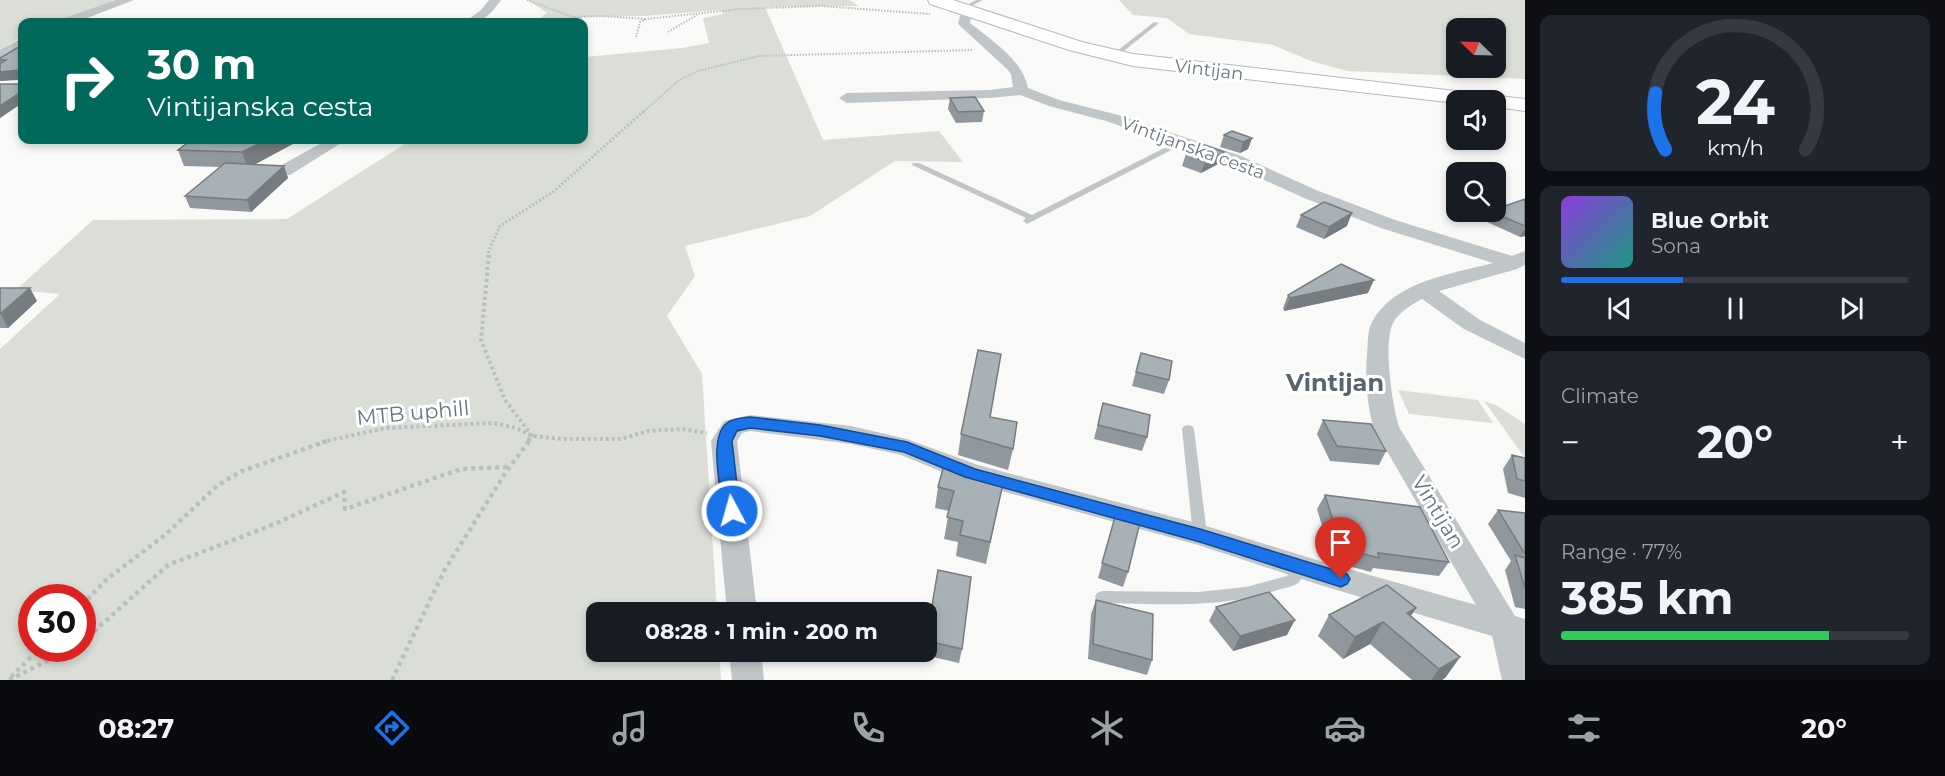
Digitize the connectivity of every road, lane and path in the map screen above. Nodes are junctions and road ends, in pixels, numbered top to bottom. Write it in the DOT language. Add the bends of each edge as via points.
graph roads {
  1 [pos="128,0"];
  2 [pos="495,0"];
  3 [pos="527,0"];
  4 [pos="936,0"];
  5 [pos="970,9"];
  6 [pos="697,15"];
  7 [pos="77,18"];
  8 [pos="477,18"];
  9 [pos="646,19"];
  10 [pos="1156,23"];
  11 [pos="668,32"];
  12 [pos="636,37"];
  13 [pos="18,45"];
  14 [pos="992,48"];
  15 [pos="0,56"];
  16 [pos="1114,57"];
  17 [pos="1021,90"];
  18 [pos="1446,95"];
  19 [pos="847,99"];
  20 [pos="1506,102"];
  21 [pos="1525,105"];
  22 [pos="1183,142"];
  23 [pos="331,144"];
  24 [pos="916,165"];
  25 [pos="284,171"];
  26 [pos="1519,260"];
  27 [pos="1424,290"];
  28 [pos="1525,352"];
  29 [pos="1188,429"];
  30 [pos="715,435"];
  31 [pos="532,436"];
  32 [pos="510,467"];
  33 [pos="1200,535"];
  34 [pos="1301,567"];
  35 [pos="96,590"];
  36 [pos="1102,597"];
  37 [pos="741,602"];
  38 [pos="96,629"];
  39 [pos="1515,630"];
  40 [pos="26,662"];
  41 [pos="45,662"];
  42 [pos="746,662"];
  43 [pos="9,680"];
  44 [pos="392,680"];
  45 [pos="747,680"];
  46 [pos="1518,680"];
  1 -- 7 [label="street"];
  2 -- 8 [label="street"];
  3 -- 9 [label="path" via="573,17"];
  4 -- 5 [label="main road, Vintijan"];
  5 -- 6 [label="path" via="840,6 758,8"];
  5 -- 14 [label="street" via="967,27"];
  5 -- 16 [label="main road, Vintijan" via="1037,35"];
  6 -- 9 [label="path"];
  6 -- 11 [label="path"];
  9 -- 12 [label="path" via="640,22"];
  10 -- 16 [label="lane"];
  13 -- 15 [label="street"];
  14 -- 17 [label="street" via="1018,74"];
  14 -- 31 [label="path" via="759,56 698,71 679,80 553,192 500,226 489,250 481,340 505,400"];
  16 -- 18 [label="main road, Vintijan"];
  17 -- 19 [label="street"];
  17 -- 22 [label="street, Vintijanska cesta"];
  20 -- 21 [label="main road"];
  22 -- 24 [label="lane" via="1030,220"];
  22 -- 26 [label="street, Vintijanska cesta" via="1415,233"];
  23 -- 25 [label="street"];
  26 -- 27 [label="street, Vintijan"];
  27 -- 28 [label="street" via="1464,321"];
  27 -- 39 [label="street, Vintijan" via="1404,300 1381,324 1377,396 1386,427"];
  29 -- 33 [label="lane"];
  30 -- 31 [label="path, MTB uphill" via="682,429 648,431 621,439"];
  31 -- 32 [label="path"];
  31 -- 35 [label="path, MTB uphill" via="493,423 385,428 316,444 242,471 218,485 165,535"];
  32 -- 38 [label="path" via="461,469 345,509 344,492 275,524 168,565"];
  32 -- 44 [label="path" via="444,571"];
  33 -- 34 [label="street"];
  33 -- 37 [label="street" via="971,473 885,442 820,430 744,423 731,428 724,441"];
  34 -- 36 [label="lane" via="1293,580 1252,591 1196,599"];
  34 -- 39 [label="street"];
  39 -- 46 [label="street, Vintijan"];
  40 -- 43 [label="path"];
  41 -- 43 [label="path"];
  42 -- 45 [label="street"];
}
